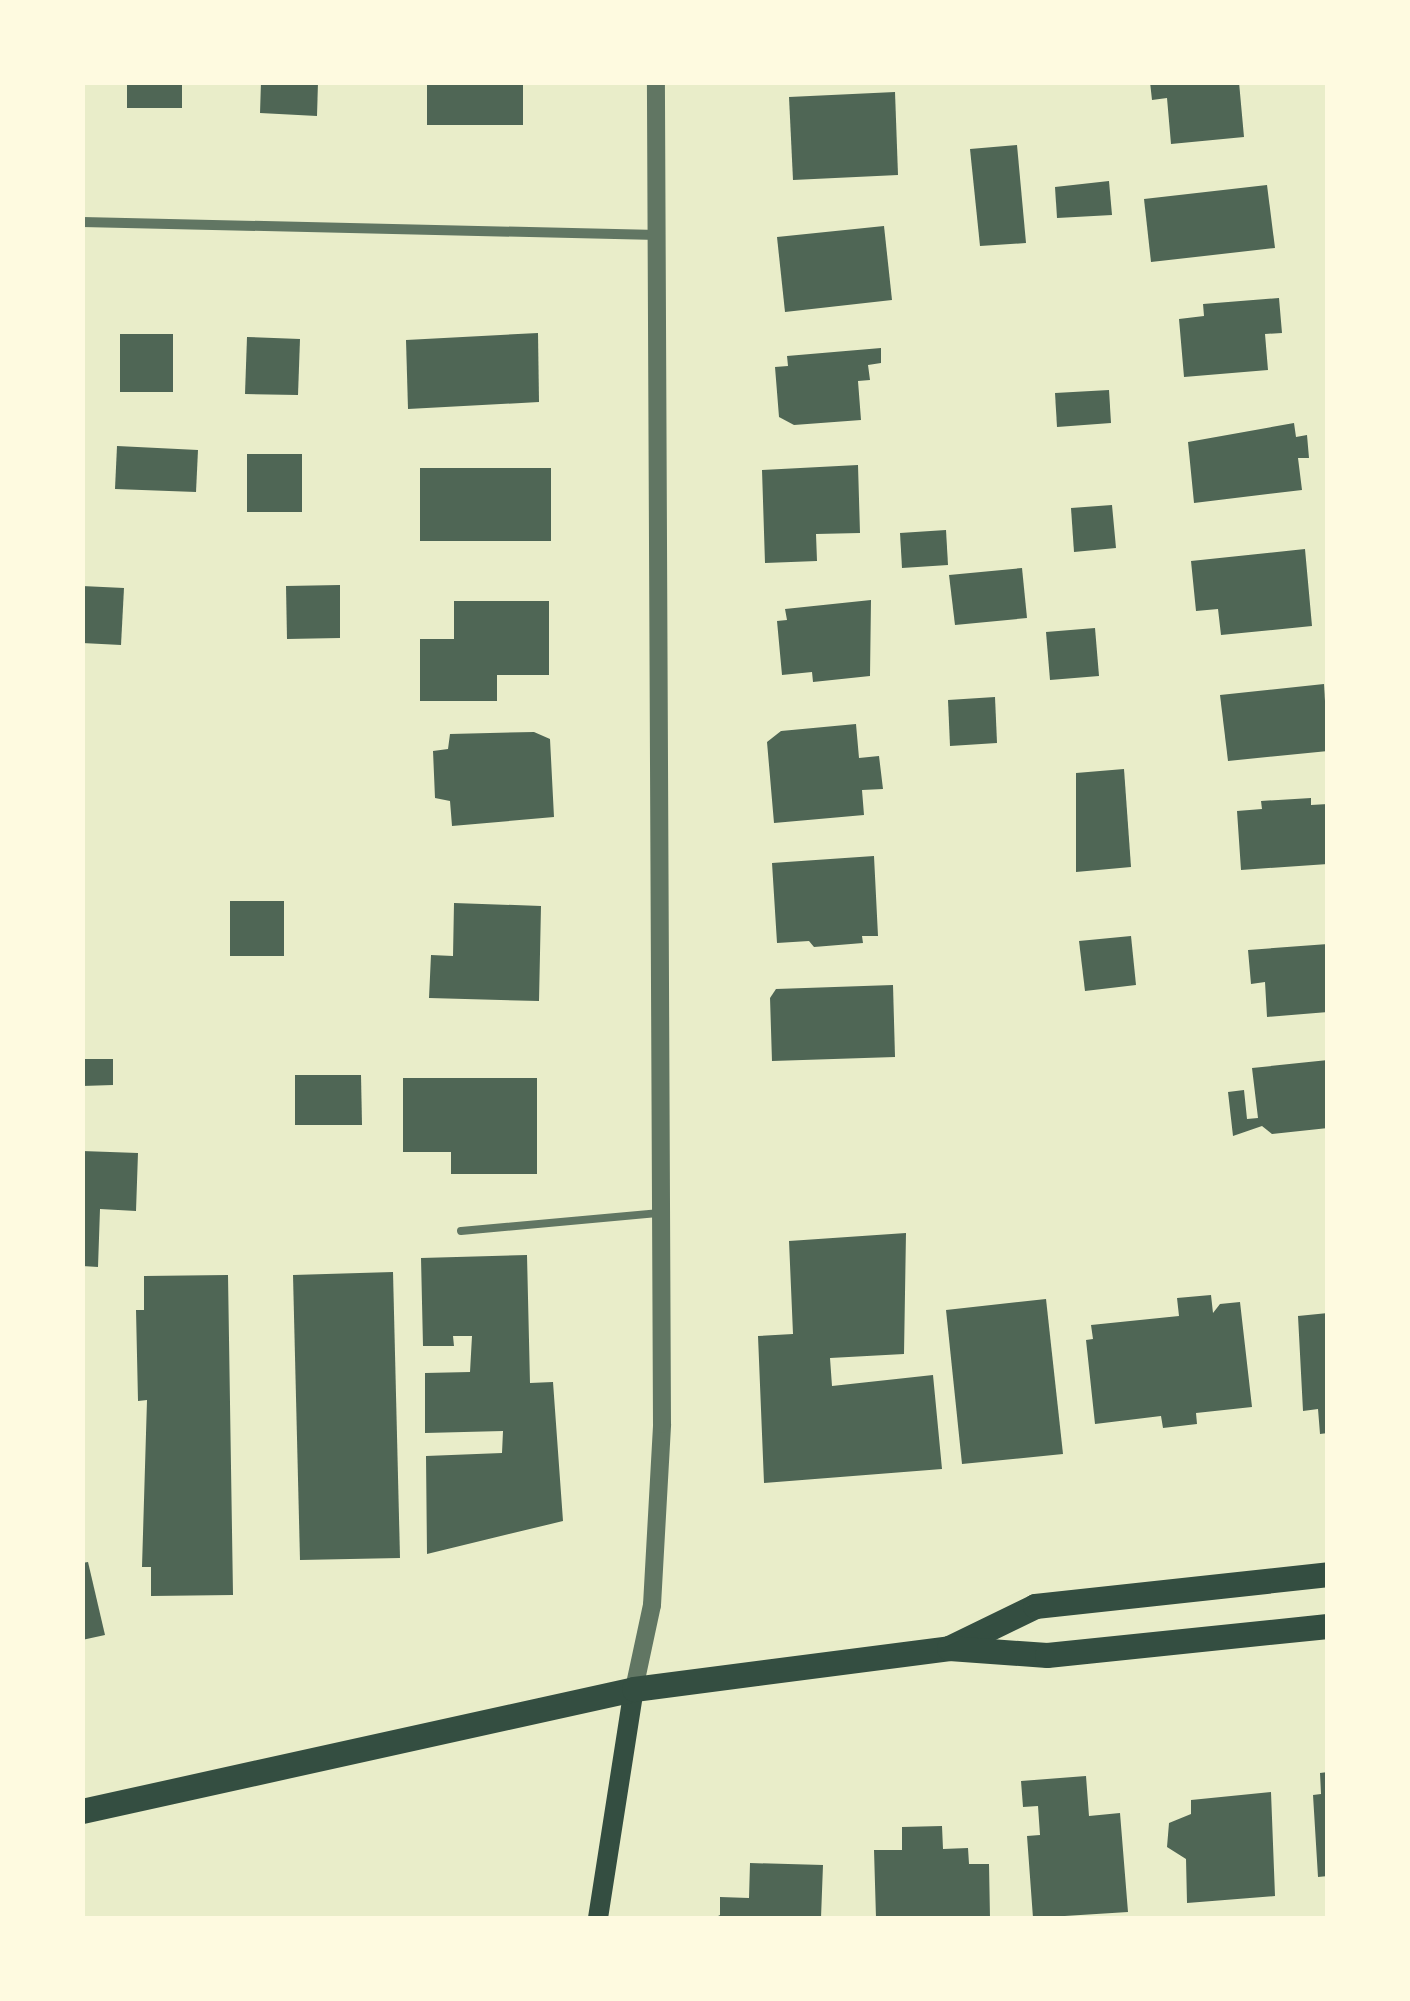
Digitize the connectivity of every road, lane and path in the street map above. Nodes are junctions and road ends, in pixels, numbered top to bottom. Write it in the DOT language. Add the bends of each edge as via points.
graph roads {
  1 [pos="656,82"];
  2 [pos="82,222"];
  3 [pos="658,235"];
  4 [pos="660,1214"];
  5 [pos="461,1231"];
  6 [pos="1328,1574"];
  7 [pos="1328,1626"];
  8 [pos="949,1648"];
  9 [pos="634,1689"];
  10 [pos="82,1811"];
  11 [pos="598,1918"];
  1 -- 3 [label="street"];
  2 -- 3 [label="street"];
  3 -- 4 [label="street"];
  4 -- 5 [label="lane"];
  4 -- 9 [label="street" via="661,1442 652,1605"];
  6 -- 8 [label="main road" via="1034,1606"];
  7 -- 8 [label="main road" via="1047,1655"];
  8 -- 9 [label="main road"];
  9 -- 10 [label="main road"];
  9 -- 11 [label="main road"];
}
